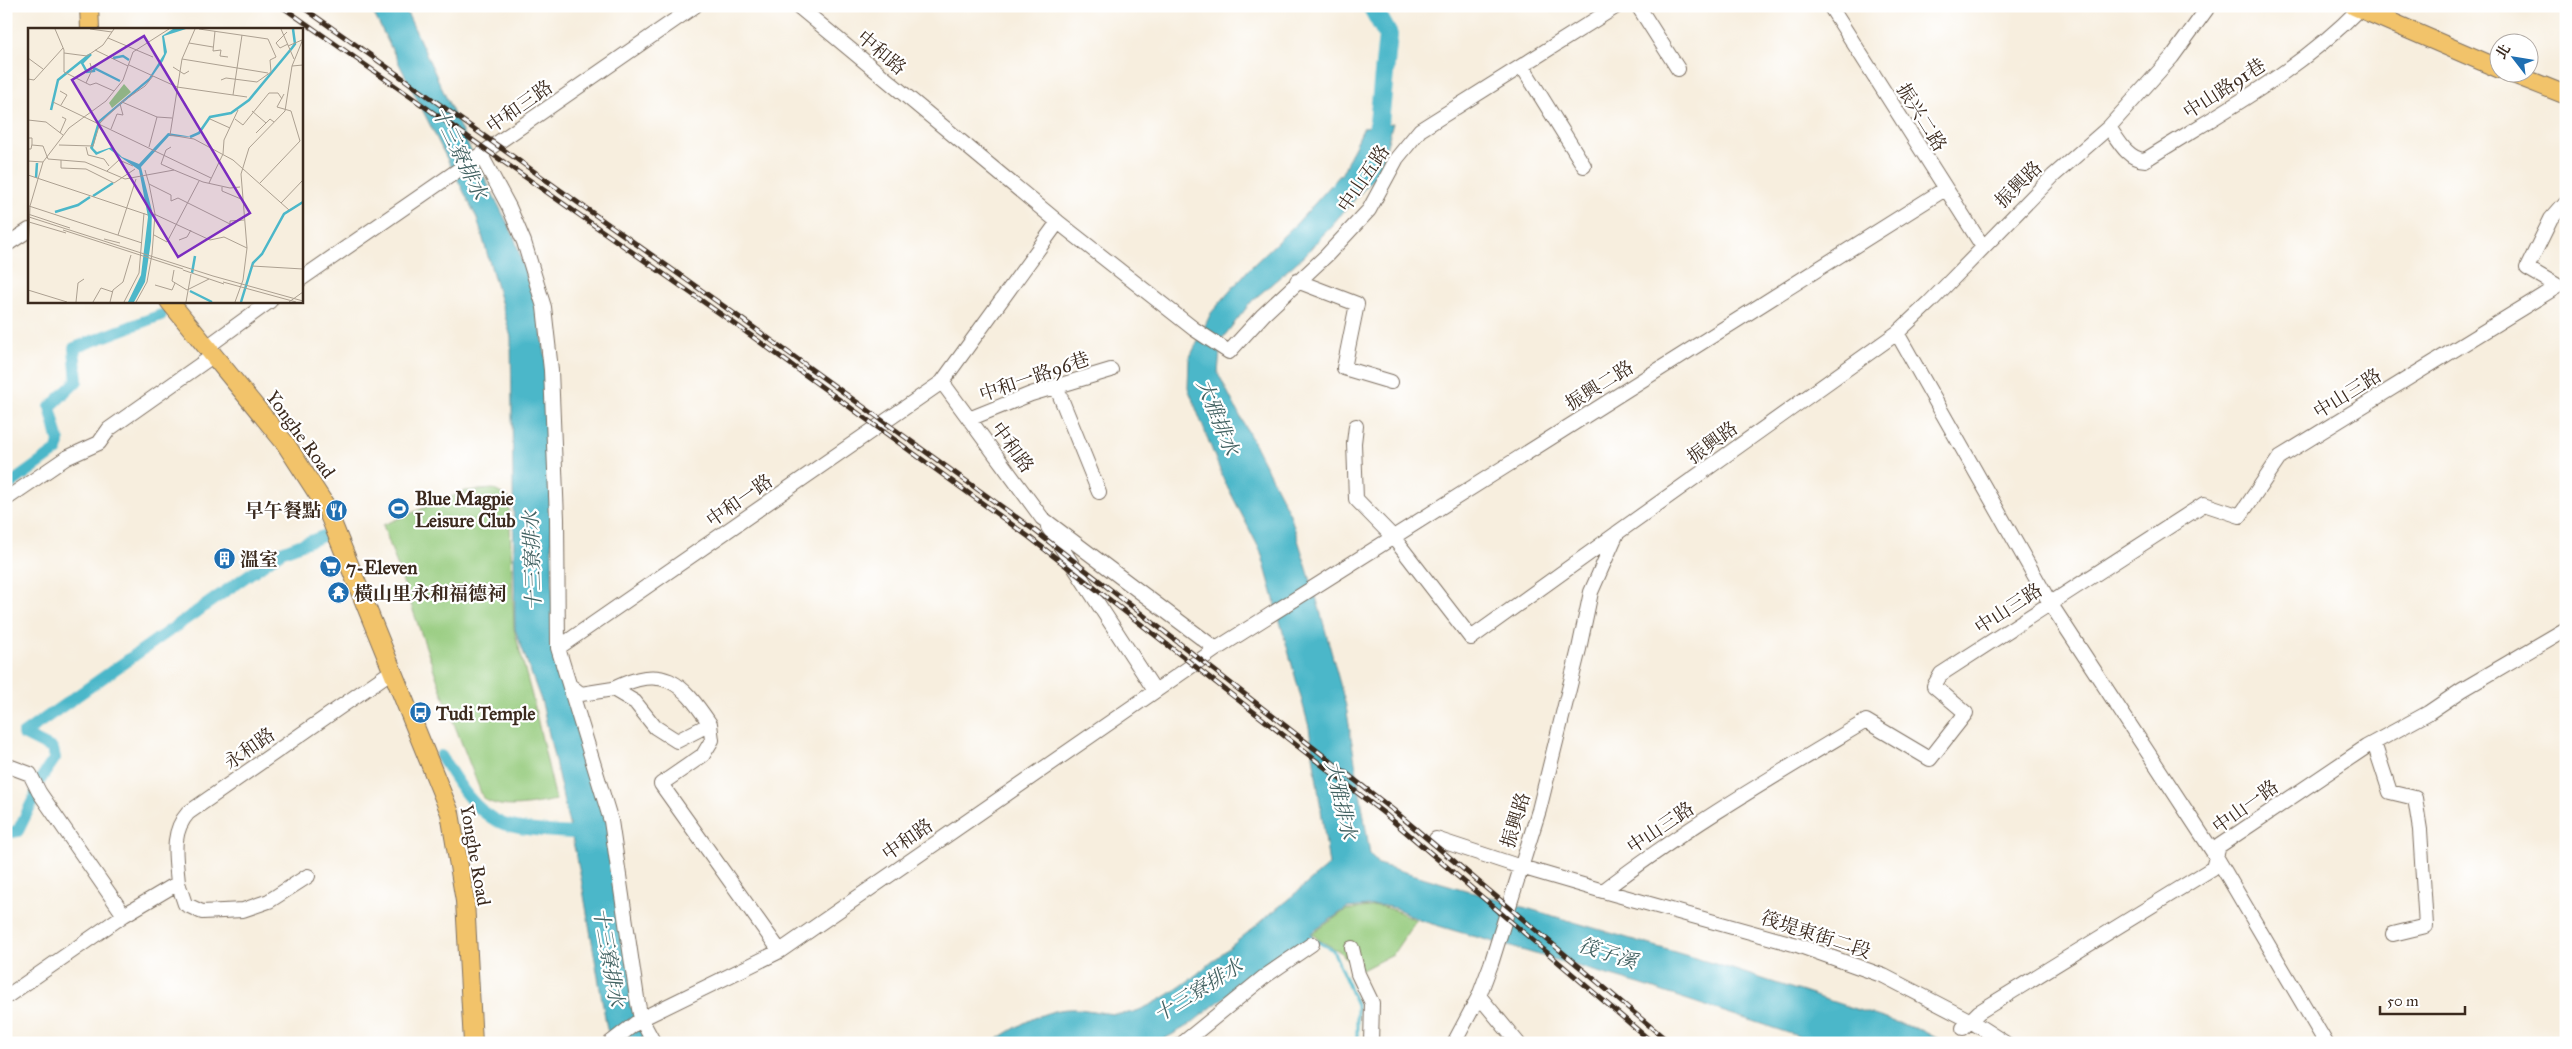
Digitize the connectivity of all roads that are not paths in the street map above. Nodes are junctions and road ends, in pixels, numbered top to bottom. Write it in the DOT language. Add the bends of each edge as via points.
graph roads {
  1 [pos="89,6"];
  2 [pos="695,6"];
  3 [pos="798,6"];
  4 [pos="1617,6"];
  5 [pos="1638,6"];
  6 [pos="1830,6"];
  7 [pos="2209,6"];
  8 [pos="2357,7"];
  9 [pos="90,28"];
  10 [pos="2490,65"];
  11 [pos="1522,66"];
  12 [pos="1678,69"];
  13 [pos="2533,82"];
  14 [pos="2566,95"];
  15 [pos="2109,127"];
  16 [pos="478,156"];
  17 [pos="1584,166"];
  18 [pos="1945,189"];
  19 [pos="2566,202"];
  20 [pos="1058,222"];
  21 [pos="28,231"];
  22 [pos="6,245"];
  23 [pos="1984,247"];
  24 [pos="302,278"];
  25 [pos="1297,281"];
  26 [pos="170,302"];
  27 [pos="269,302"];
  28 [pos="1897,333"];
  29 [pos="211,351"];
  30 [pos="1229,352"];
  31 [pos="1111,370"];
  32 [pos="942,382"];
  33 [pos="1391,382"];
  34 [pos="1056,386"];
  35 [pos="969,419"];
  36 [pos="1356,426"];
  37 [pos="1099,492"];
  38 [pos="6,500"];
  39 [pos="1042,518"];
  40 [pos="1617,534"];
  41 [pos="1393,538"];
  42 [pos="2050,603"];
  43 [pos="1274,612"];
  44 [pos="2564,634"];
  45 [pos="558,648"];
  46 [pos="1216,649"];
  47 [pos="392,671"];
  48 [pos="572,687"];
  49 [pos="613,689"];
  50 [pos="1154,691"];
  51 [pos="710,724"];
  52 [pos="2374,743"];
  53 [pos="6,765"];
  54 [pos="1436,839"];
  55 [pos="2217,858"];
  56 [pos="1521,867"];
  57 [pos="308,876"];
  58 [pos="178,883"];
  59 [pos="1603,891"];
  60 [pos="124,915"];
  61 [pos="2393,934"];
  62 [pos="1312,944"];
  63 [pos="1352,948"];
  64 [pos="780,952"];
  65 [pos="1478,996"];
  66 [pos="6,997"];
  67 [pos="640,1020"];
  68 [pos="1966,1024"];
  69 [pos="474,1043"];
  70 [pos="610,1043"];
  71 [pos="654,1043"];
  72 [pos="1183,1043"];
  73 [pos="1371,1043"];
  74 [pos="1454,1043"];
  75 [pos="1518,1043"];
  76 [pos="2005,1043"];
  77 [pos="2326,1043"];
  1 -- 9 [label="main road"];
  2 -- 16 [label="street, 中和三路"];
  3 -- 20 [label="street, 中和路"];
  4 -- 11 [label="street, 中山五路"];
  5 -- 12 [label="street"];
  6 -- 18 [label="street, 振兴二路"];
  7 -- 15 [label="street, 振興路" via="2172,57"];
  8 -- 10 [label="main road"];
  8 -- 15 [label="street, 中山路91巷" via="2336,33 2273,80 2145,160 2137,160 2125,150"];
  11 -- 17 [label="street"];
  11 -- 25 [label="street, 中山五路" via="1420,130 1397,158 1368,210 1327,255"];
  13 -- 14 [label="main road"];
  15 -- 23 [label="street, 振興路" via="2053,176"];
  16 -- 24 [label="street, 中和三路"];
  16 -- 45 [label="street" via="509,207 524,242 544,307 552,400"];
  18 -- 23 [label="street, 振兴二路"];
  18 -- 41 [label="street, 振興二路"];
  19 -- 42 [label="street, 中山三路" via="2551,219 2527,268 2558,286 2280,457 2240,516 2204,504"];
  20 -- 30 [label="street, 中和路" via="1194,329"];
  20 -- 32 [label="street"];
  21 -- 22 [label="street"];
  23 -- 28 [label="street, 振興路"];
  25 -- 30 [label="street, 中山五路"];
  25 -- 33 [label="street" via="1358,304 1344,368"];
  26 -- 29 [label="main road, Yonghe Road"];
  27 -- 29 [label="street"];
  28 -- 40 [label="street, 振興路"];
  28 -- 42 [label="street"];
  29 -- 38 [label="street" via="109,429 98,442 66,458"];
  29 -- 47 [label="main road, Yonghe Road" via="285,444 325,505"];
  31 -- 34 [label="street, 中和一路96巷"];
  32 -- 35 [label="street, 中和路"];
  32 -- 45 [label="street, 中和一路"];
  34 -- 35 [label="street, 中和一路96巷"];
  34 -- 37 [label="street"];
  35 -- 39 [label="street, 中和路"];
  36 -- 41 [label="street" via="1356,499"];
  39 -- 46 [label="street, 中和路"];
  39 -- 50 [label="street"];
  40 -- 41 [label="street" via="1471,638"];
  40 -- 56 [label="street, 振興路" via="1591,592 1539,810"];
  41 -- 43 [label="street, 振興二路"];
  42 -- 55 [label="street"];
  42 -- 59 [label="street, 中山三路" via="1941,674 1934,686 1966,713 1930,759 1866,721 1655,851"];
  43 -- 46 [label="street, 中和路"];
  44 -- 52 [label="street, 中山一路"];
  45 -- 48 [label="street"];
  46 -- 50 [label="street, 中和路"];
  47 -- 58 [label="street, 永和路" via="188,813 175,834"];
  47 -- 69 [label="main road, Yonghe Road" via="450,813 465,901"];
  48 -- 49 [label="street" via="581,694"];
  48 -- 67 [label="street" via="611,821"];
  49 -- 51 [label="street" via="646,676 670,679"];
  49 -- 51 [label="street" via="635,702 655,727 677,741"];
  50 -- 64 [label="street, 中和路"];
  51 -- 64 [label="street" via="712,740 703,755 661,784"];
  52 -- 55 [label="street, 中山一路" via="2297,791 2219,846"];
  52 -- 61 [label="street" via="2390,792 2415,798 2420,830 2426,926"];
  53 -- 60 [label="street" via="30,774"];
  54 -- 56 [label="street"];
  55 -- 68 [label="street, 中山一路" via="2213,868"];
  55 -- 77 [label="street"];
  56 -- 59 [label="street"];
  56 -- 65 [label="street, 振興路"];
  57 -- 58 [label="street, 永和路" via="269,902 222,912 202,912 185,904"];
  58 -- 60 [label="street"];
  59 -- 68 [label="street, 筏堤東街二段" via="1797,945 1876,973"];
  60 -- 66 [label="street"];
  62 -- 72 [label="street"];
  63 -- 73 [label="street" via="1358,974 1372,1003"];
  64 -- 67 [label="street, 中和路"];
  65 -- 74 [label="street, 振興路"];
  65 -- 75 [label="street"];
  67 -- 70 [label="street, 中和路"];
  67 -- 71 [label="street"];
  68 -- 76 [label="street, 筏堤東街二段"];
}
